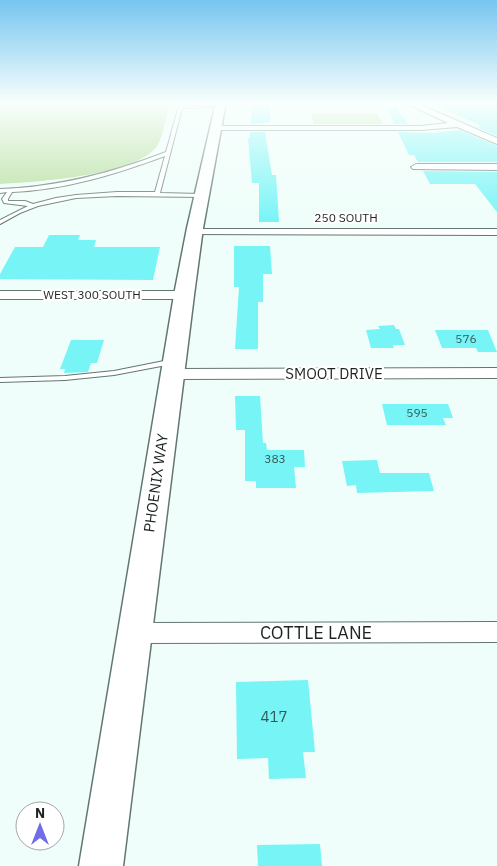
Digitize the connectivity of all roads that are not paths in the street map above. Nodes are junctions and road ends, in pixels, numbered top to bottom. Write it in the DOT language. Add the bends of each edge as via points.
graph roads {
  1 [pos="172,142"];
  2 [pos="214,142"];
  3 [pos="168,154"];
  4 [pos="497,166"];
  5 [pos="416,167"];
  6 [pos="0,190"];
  7 [pos="10,190"];
  8 [pos="157,194"];
  9 [pos="201,196"];
  10 [pos="3,202"];
  11 [pos="33,206"];
  12 [pos="0,215"];
  13 [pos="10,215"];
  14 [pos="0,222"];
  15 [pos="194,232"];
  16 [pos="497,232"];
  17 [pos="0,295"];
  18 [pos="184,295"];
  19 [pos="173,368"];
  20 [pos="497,373"];
  21 [pos="0,380"];
  22 [pos="497,632"];
  23 [pos="135,633"];
  24 [pos="101,866"];
  1 -- 3 [label="lane"];
  2 -- 9 [label="street, PHOENIX WAY"];
  3 -- 7 [label="lane" via="84,181"];
  3 -- 8 [label="lane"];
  4 -- 5 [label="street"];
  6 -- 7 [label="lane"];
  7 -- 10 [label="lane"];
  8 -- 9 [label="lane"];
  8 -- 11 [label="lane" via="94,195"];
  9 -- 15 [label="street, PHOENIX WAY"];
  10 -- 11 [label="lane"];
  11 -- 13 [label="lane"];
  12 -- 13 [label="lane"];
  13 -- 14 [label="lane"];
  15 -- 16 [label="street, 250 SOUTH"];
  15 -- 18 [label="street, PHOENIX WAY"];
  17 -- 18 [label="street, WEST 300 SOUTH"];
  18 -- 19 [label="street, PHOENIX WAY"];
  19 -- 20 [label="street, SMOOT DRIVE"];
  19 -- 21 [label="lane" via="65,378"];
  19 -- 23 [label="street, PHOENIX WAY"];
  22 -- 23 [label="street, COTTLE LANE"];
  23 -- 24 [label="street, PHOENIX WAY"];
}
